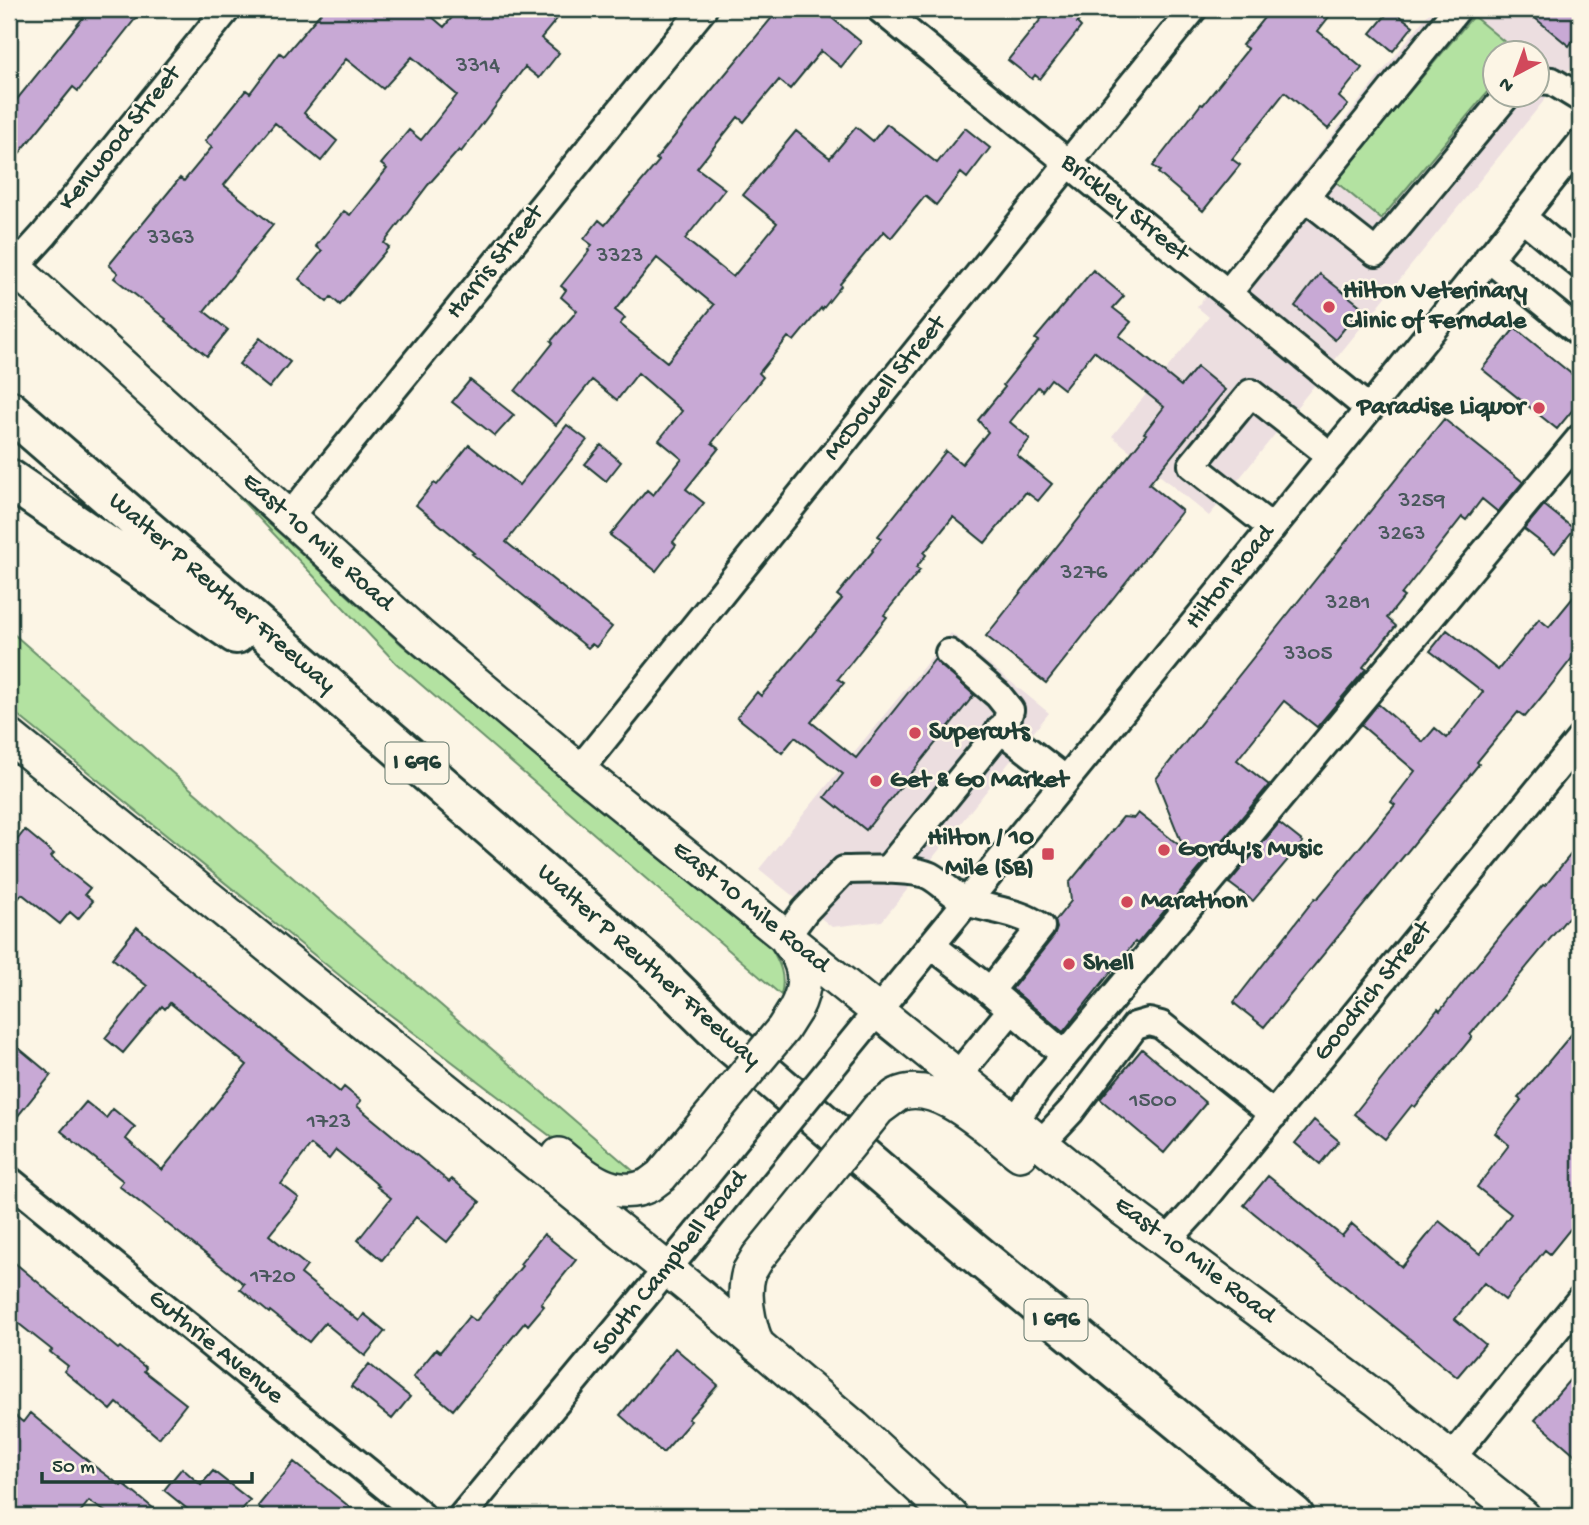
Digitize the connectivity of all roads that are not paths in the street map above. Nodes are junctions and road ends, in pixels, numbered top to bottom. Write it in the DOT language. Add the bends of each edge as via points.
graph roads {
  1 [pos="227,9"];
  2 [pos="703,9"];
  3 [pos="880,9"];
  4 [pos="1194,9"];
  5 [pos="1457,9"];
  6 [pos="1550,81"];
  7 [pos="1580,98"];
  8 [pos="1496,108"];
  9 [pos="1580,144"];
  10 [pos="1068,163"];
  11 [pos="1306,198"];
  12 [pos="1522,216"];
  13 [pos="1488,258"];
  14 [pos="1580,265"];
  15 [pos="11,266"];
  16 [pos="1228,293"];
  17 [pos="1580,333"];
  18 [pos="1369,408"];
  19 [pos="9,410"];
  20 [pos="1580,438"];
  21 [pos="1331,456"];
  22 [pos="9,480"];
  23 [pos="289,517"];
  24 [pos="1272,528"];
  25 [pos="949,653"];
  26 [pos="1000,729"];
  27 [pos="384,734"];
  28 [pos="9,736"];
  29 [pos="1580,740"];
  30 [pos="579,770"];
  31 [pos="1066,780"];
  32 [pos="887,870"];
  33 [pos="967,902"];
  34 [pos="785,938"];
  35 [pos="931,945"];
  36 [pos="990,991"];
  37 [pos="1012,1009"];
  38 [pos="878,1010"];
  39 [pos="348,1013"];
  40 [pos="1065,1055"];
  41 [pos="958,1075"];
  42 [pos="1274,1115"];
  43 [pos="1019,1135"];
  44 [pos="9,1180"];
  45 [pos="1166,1242"];
  46 [pos="667,1270"];
  47 [pos="1580,1300"];
  48 [pos="757,1345"];
  49 [pos="1450,1460"];
  50 [pos="422,1516"];
  51 [pos="462,1516"];
  52 [pos="951,1516"];
  53 [pos="1294,1516"];
  54 [pos="1522,1516"];
  1 -- 15 [label="street, Kenwood Street" via="44,235"];
  2 -- 23 [label="street, Harris Street"];
  3 -- 10 [label="street, Brickley Street"];
  4 -- 10 [label="street, McDowell Street"];
  5 -- 11 [label="street"];
  6 -- 7 [label="street"];
  8 -- 11 [label="street" via="1376,253"];
  9 -- 12 [label="street, Hilton Road"];
  10 -- 16 [label="street, Brickley Street"];
  10 -- 30 [label="street, McDowell Street"];
  11 -- 16 [label="street"];
  12 -- 13 [label="street, Hilton Road"];
  12 -- 14 [label="street"];
  13 -- 17 [label="street"];
  13 -- 18 [label="street, Hilton Road"];
  15 -- 23 [label="main road, East 10 Mile Road"];
  16 -- 18 [label="street, Brickley Street"];
  18 -- 21 [label="street, Hilton Road"];
  19 -- 27 [label="highway, Walter P Reuther Freeway / I 696"];
  20 -- 40 [label="street"];
  21 -- 24 [label="street, Hilton Road"];
  21 -- 24 [label="street" via="1251,393 1209,444 1192,465"];
  22 -- 27 [label="highway"];
  23 -- 30 [label="main road, East 10 Mile Road" via="420,636"];
  24 -- 31 [label="street, Hilton Road"];
  25 -- 26 [label="street" via="1010,710"];
  26 -- 31 [label="street"];
  26 -- 32 [label="street"];
  27 -- 53 [label="highway, Walter P Reuther Freeway / I 696" via="655,970 724,1038"];
  28 -- 39 [label="main road"];
  29 -- 42 [label="street, Goodrich Street"];
  30 -- 34 [label="main road, East 10 Mile Road"];
  31 -- 33 [label="street, Hilton Road"];
  32 -- 33 [label="street" via="927,874"];
  32 -- 34 [label="street" via="844,870"];
  33 -- 35 [label="street, Hilton Road"];
  33 -- 36 [label="street" via="1041,927"];
  34 -- 38 [label="main road, East 10 Mile Road"];
  34 -- 39 [label="main road, bridge" via="802,963 803,988 796,1010 661,1176 639,1190 624,1191 594,1181 525,1127"];
  35 -- 36 [label="street"];
  35 -- 38 [label="street, Hilton Road"];
  36 -- 37 [label="street"];
  37 -- 40 [label="street"];
  37 -- 41 [label="street"];
  38 -- 41 [label="main road, East 10 Mile Road"];
  38 -- 46 [label="street, South Campbell Road, bridge"];
  39 -- 46 [label="main road"];
  40 -- 43 [label="street" via="1040,1085"];
  41 -- 43 [label="main road, East 10 Mile Road"];
  42 -- 43 [label="street" via="1161,1024 1149,1021 1135,1026 1071,1111"];
  42 -- 45 [label="street, Goodrich Street"];
  43 -- 45 [label="main road, East 10 Mile Road"];
  43 -- 48 [label="main road, bridge" via="938,1094 915,1089 878,1109 749,1272 746,1305"];
  44 -- 50 [label="street, Guthrie Avenue"];
  45 -- 49 [label="main road, East 10 Mile Road" via="1376,1398"];
  46 -- 48 [label="main road"];
  46 -- 51 [label="street, South Campbell Road"];
  47 -- 49 [label="street"];
  48 -- 52 [label="main road"];
  49 -- 54 [label="main road, East 10 Mile Road"];
}
